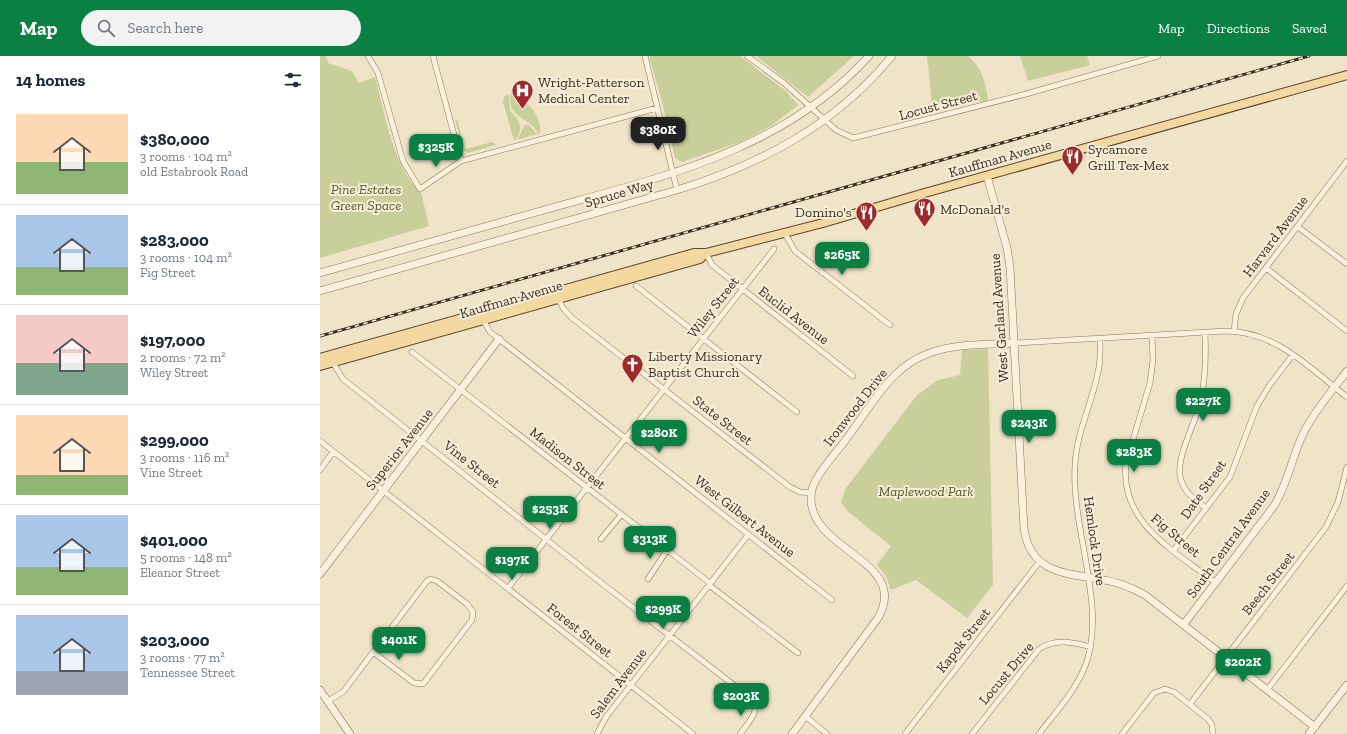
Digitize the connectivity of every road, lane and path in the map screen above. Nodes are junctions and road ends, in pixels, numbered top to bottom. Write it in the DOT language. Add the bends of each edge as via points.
graph roads {
  1 [pos="368,56"];
  2 [pos="433,56"];
  3 [pos="644,56"];
  4 [pos="747,56"];
  5 [pos="869,56"];
  6 [pos="892,56"];
  7 [pos="1158,56"];
  8 [pos="1347,75"];
  9 [pos="657,108"];
  10 [pos="810,108"];
  11 [pos="824,120"];
  12 [pos="461,161"];
  13 [pos="1347,161"];
  14 [pos="672,173"];
  15 [pos="987,176"];
  16 [pos="677,190"];
  17 [pos="1298,226"];
  18 [pos="784,232"];
  19 [pos="774,248"];
  20 [pos="706,253"];
  21 [pos="1347,264"];
  22 [pos="1266,268"];
  23 [pos="320,273"];
  24 [pos="636,286"];
  25 [pos="743,289"];
  26 [pos="320,291"];
  27 [pos="557,295"];
  28 [pos="482,316"];
  29 [pos="890,325"];
  30 [pos="1234,331"];
  31 [pos="1347,331"];
  32 [pos="1205,333"];
  33 [pos="1152,336"];
  34 [pos="1100,338"];
  35 [pos="499,339"];
  36 [pos="703,339"];
  37 [pos="1014,343"];
  38 [pos="412,352"];
  39 [pos="1292,356"];
  40 [pos="320,358"];
  41 [pos="331,359"];
  42 [pos="320,366"];
  43 [pos="1347,371"];
  44 [pos="853,376"];
  45 [pos="1335,387"];
  46 [pos="664,389"];
  47 [pos="461,390"];
  48 [pos="1347,397"];
  49 [pos="797,412"];
  50 [pos="626,439"];
  51 [pos="320,441"];
  52 [pos="422,441"];
  53 [pos="334,452"];
  54 [pos="1347,467"];
  55 [pos="320,470"];
  56 [pos="587,488"];
  57 [pos="383,492"];
  58 [pos="812,493"];
  59 [pos="1206,508"];
  60 [pos="621,514"];
  61 [pos="748,535"];
  62 [pos="547,539"];
  63 [pos="601,540"];
  64 [pos="667,550"];
  65 [pos="1174,550"];
  66 [pos="1040,561"];
  67 [pos="320,574"];
  68 [pos="1088,577"];
  69 [pos="648,579"];
  70 [pos="1216,583"];
  71 [pos="710,584"];
  72 [pos="1347,586"];
  73 [pos="508,588"];
  74 [pos="832,600"];
  75 [pos="1184,624"];
  76 [pos="670,635"];
  77 [pos="1091,647"];
  78 [pos="373,652"];
  79 [pos="798,653"];
  80 [pos="1226,657"];
  81 [pos="631,685"];
  82 [pos="1347,685"];
  83 [pos="320,690"];
  84 [pos="1267,690"];
  85 [pos="328,701"];
  86 [pos="1190,704"];
  87 [pos="805,716"];
  88 [pos="1315,727"];
  89 [pos="906,732"];
  90 [pos="350,734"];
  91 [pos="597,734"];
  92 [pos="693,734"];
  93 [pos="740,734"];
  94 [pos="792,734"];
  95 [pos="827,734"];
  96 [pos="914,734"];
  97 [pos="972,734"];
  98 [pos="1039,734"];
  99 [pos="1122,734"];
  100 [pos="1213,734"];
  101 [pos="1309,734"];
  1 -- 12 [label="street" via="378,73 403,161 420,189"];
  2 -- 12 [label="street"];
  3 -- 9 [label="street"];
  4 -- 10 [label="street, Locust Street" via="784,83"];
  5 -- 10 [label="street, Spruce Way" via="837,87"];
  6 -- 11 [label="street, Spruce Way" via="863,87"];
  7 -- 11 [label="street, Locust Street" via="861,138 843,135"];
  8 -- 15 [label="main road, Kauffman Avenue"];
  9 -- 12 [label="street"];
  9 -- 14 [label="street"];
  10 -- 11 [label="street, Locust Street"];
  10 -- 14 [label="street, Spruce Way" via="750,144"];
  11 -- 16 [label="street, Spruce Way" via="764,158 727,174"];
  13 -- 17 [label="street, Harvard Avenue"];
  14 -- 16 [label="street"];
  14 -- 23 [label="street, Spruce Way"];
  15 -- 18 [label="main road, Kauffman Avenue"];
  15 -- 37 [label="street, West Garland Avenue" via="1009,256"];
  16 -- 26 [label="street, Spruce Way"];
  17 -- 21 [label="street"];
  17 -- 22 [label="street, Harvard Avenue"];
  18 -- 20 [label="main road, Kauffman Avenue"];
  18 -- 29 [label="street" via="795,251"];
  19 -- 25 [label="street, Wiley Street"];
  20 -- 25 [label="street, Euclid Avenue" via="712,265"];
  20 -- 27 [label="main road, Kauffman Avenue" via="694,253"];
  22 -- 30 [label="street, Harvard Avenue" via="1239,306"];
  22 -- 31 [label="street"];
  24 -- 36 [label="street"];
  25 -- 36 [label="street, Wiley Street"];
  25 -- 44 [label="street, Euclid Avenue"];
  27 -- 28 [label="main road, Kauffman Avenue"];
  27 -- 46 [label="street, State Street" via="563,308 572,318"];
  28 -- 35 [label="street, West Gilbert Avenue" via="490,332"];
  28 -- 41 [label="main road, Kauffman Avenue"];
  30 -- 32 [label="street, Ironwood Drive"];
  30 -- 39 [label="street, Ironwood Drive" via="1264,338"];
  32 -- 33 [label="street, Ironwood Drive"];
  32 -- 59 [label="street" via="1202,393 1180,470 1185,489 1193,499"];
  33 -- 34 [label="street, Ironwood Drive"];
  33 -- 65 [label="street, Fig Street" via="1153,360 1150,383 1128,455 1126,484 1130,502 1142,522"];
  34 -- 37 [label="street, Ironwood Drive"];
  34 -- 68 [label="street, Hemlock Drive" via="1098,372 1082,424 1075,466 1076,500"];
  35 -- 47 [label="street, Superior Avenue"];
  35 -- 50 [label="street, West Gilbert Avenue"];
  36 -- 46 [label="street, Wiley Street"];
  36 -- 49 [label="street"];
  37 -- 58 [label="street, Ironwood Drive" via="942,349 921,356 904,366 888,382 818,477"];
  37 -- 66 [label="street, West Garland Avenue" via="1024,529 1029,546"];
  38 -- 47 [label="street, Madison Street"];
  39 -- 45 [label="street, Ironwood Drive"];
  39 -- 59 [label="street, Date Street" via="1257,406 1232,472"];
  40 -- 41 [label="main road, Kauffman Avenue"];
  41 -- 42 [label="main road, Kauffman Avenue"];
  41 -- 52 [label="street, Vine Street" via="343,379"];
  43 -- 45 [label="street, South Central Avenue"];
  45 -- 48 [label="street, Ironwood Drive"];
  45 -- 70 [label="street, South Central Avenue" via="1304,431 1283,489 1274,506"];
  46 -- 50 [label="street, Wiley Street"];
  46 -- 58 [label="street, State Street" via="790,487 800,492"];
  47 -- 52 [label="street, Superior Avenue"];
  47 -- 56 [label="street, Madison Street"];
  50 -- 56 [label="street, Wiley Street"];
  50 -- 61 [label="street, West Gilbert Avenue"];
  51 -- 53 [label="street, Forest Street"];
  52 -- 57 [label="street, Superior Avenue"];
  52 -- 62 [label="street, Vine Street"];
  53 -- 55 [label="street"];
  53 -- 57 [label="street, Forest Street"];
  54 -- 80 [label="street, Beech Street" via="1338,502 1326,527"];
  56 -- 60 [label="street, Madison Street"];
  56 -- 62 [label="street, Wiley Street"];
  57 -- 67 [label="street, Superior Avenue"];
  57 -- 73 [label="street, Forest Street"];
  58 -- 87 [label="street, Ironwood Drive" via="812,509 819,525 875,572 882,585 884,600 878,618"];
  59 -- 65 [label="street, Date Street"];
  60 -- 63 [label="street"];
  60 -- 64 [label="street, Madison Street"];
  61 -- 71 [label="street, Salem Avenue"];
  61 -- 74 [label="street, West Gilbert Avenue"];
  62 -- 73 [label="street, Wiley Street"];
  62 -- 76 [label="street, Vine Street"];
  64 -- 69 [label="street"];
  64 -- 71 [label="street, Madison Street"];
  65 -- 70 [label="street, Fig Street"];
  66 -- 68 [label="street, West Garland Avenue" via="1058,572"];
  66 -- 89 [label="street, Kapok Street"];
  68 -- 75 [label="street, West Garland Avenue" via="1136,590"];
  68 -- 77 [label="street, Hemlock Drive" via="1093,618"];
  70 -- 75 [label="street, South Central Avenue"];
  71 -- 76 [label="street, Salem Avenue"];
  71 -- 79 [label="street, Madison Street"];
  72 -- 84 [label="street"];
  73 -- 81 [label="street, Forest Street"];
  75 -- 80 [label="street, West Garland Avenue"];
  76 -- 81 [label="street, Salem Avenue"];
  76 -- 93 [label="street, Vine Street" via="752,699 756,706 754,714"];
  77 -- 97 [label="street, Locust Drive" via="1063,641 1039,649"];
  77 -- 98 [label="street, Hemlock Drive" via="1074,688"];
  78 -- 78 [label="street" via="420,588 429,580 437,581 467,604 474,614 426,682 420,685"];
  78 -- 85 [label="street" via="343,692"];
  80 -- 84 [label="street, West Garland Avenue"];
  80 -- 86 [label="street, Beech Street"];
  81 -- 91 [label="street, Salem Avenue" via="598,728"];
  81 -- 92 [label="street, Forest Street"];
  82 -- 88 [label="street"];
  83 -- 85 [label="street"];
  84 -- 88 [label="street, West Garland Avenue"];
  85 -- 90 [label="street"];
  86 -- 99 [label="street" via="1173,691 1158,691"];
  86 -- 100 [label="street" via="1211,721"];
  87 -- 94 [label="street, Ironwood Drive"];
  87 -- 95 [label="street"];
  88 -- 101 [label="street"];
  89 -- 96 [label="street"];
}
